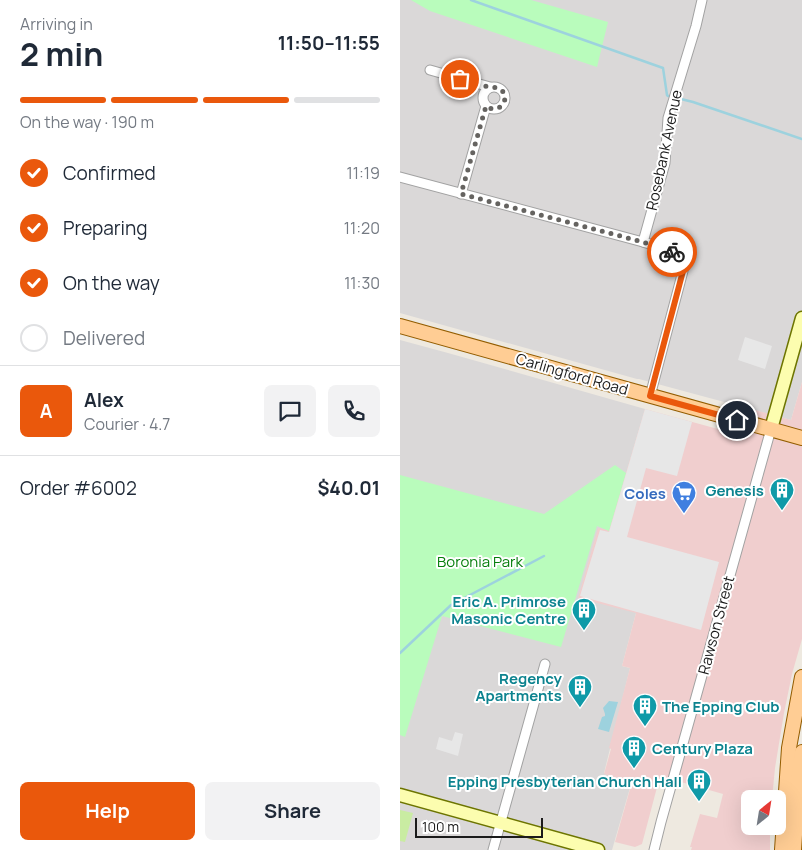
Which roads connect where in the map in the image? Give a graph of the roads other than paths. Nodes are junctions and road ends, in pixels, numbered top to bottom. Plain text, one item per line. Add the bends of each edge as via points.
1 (702, 0) edge
2 (430, 70) dead end
3 (490, 87) junction
4 (486, 106) junction
5 (400, 177) edge
6 (461, 194) junction
7 (643, 242) junction
8 (802, 318) edge
9 (400, 326) edge
10 (650, 396) junction
11 (771, 430) junction
12 (802, 438) edge
13 (545, 664) dead end
14 (802, 677) edge
15 (802, 752) edge
16 (400, 795) edge
17 (501, 823) junction
18 (493, 850) edge
19 (598, 850) edge
20 (654, 850) edge
21 (782, 850) edge
22 (794, 850) edge

1 - 7 street, Rosebank Avenue via 668,118 665,163
2 - 3 street
3 - 4 street via 483,98
3 - 4 street via 502,90 505,100 498,108
4 - 6 street
5 - 6 street
6 - 7 street
7 - 10 street via 671,251 683,266
8 - 11 street
9 - 10 main road, Carlingford Road
10 - 11 main road, Carlingford Road
11 - 12 main road, Carlingford Road
11 - 20 street, Rawson Street
13 - 17 street
14 - 21 main road via 789,748
15 - 22 main road
16 - 17 street
17 - 18 street
17 - 19 street

